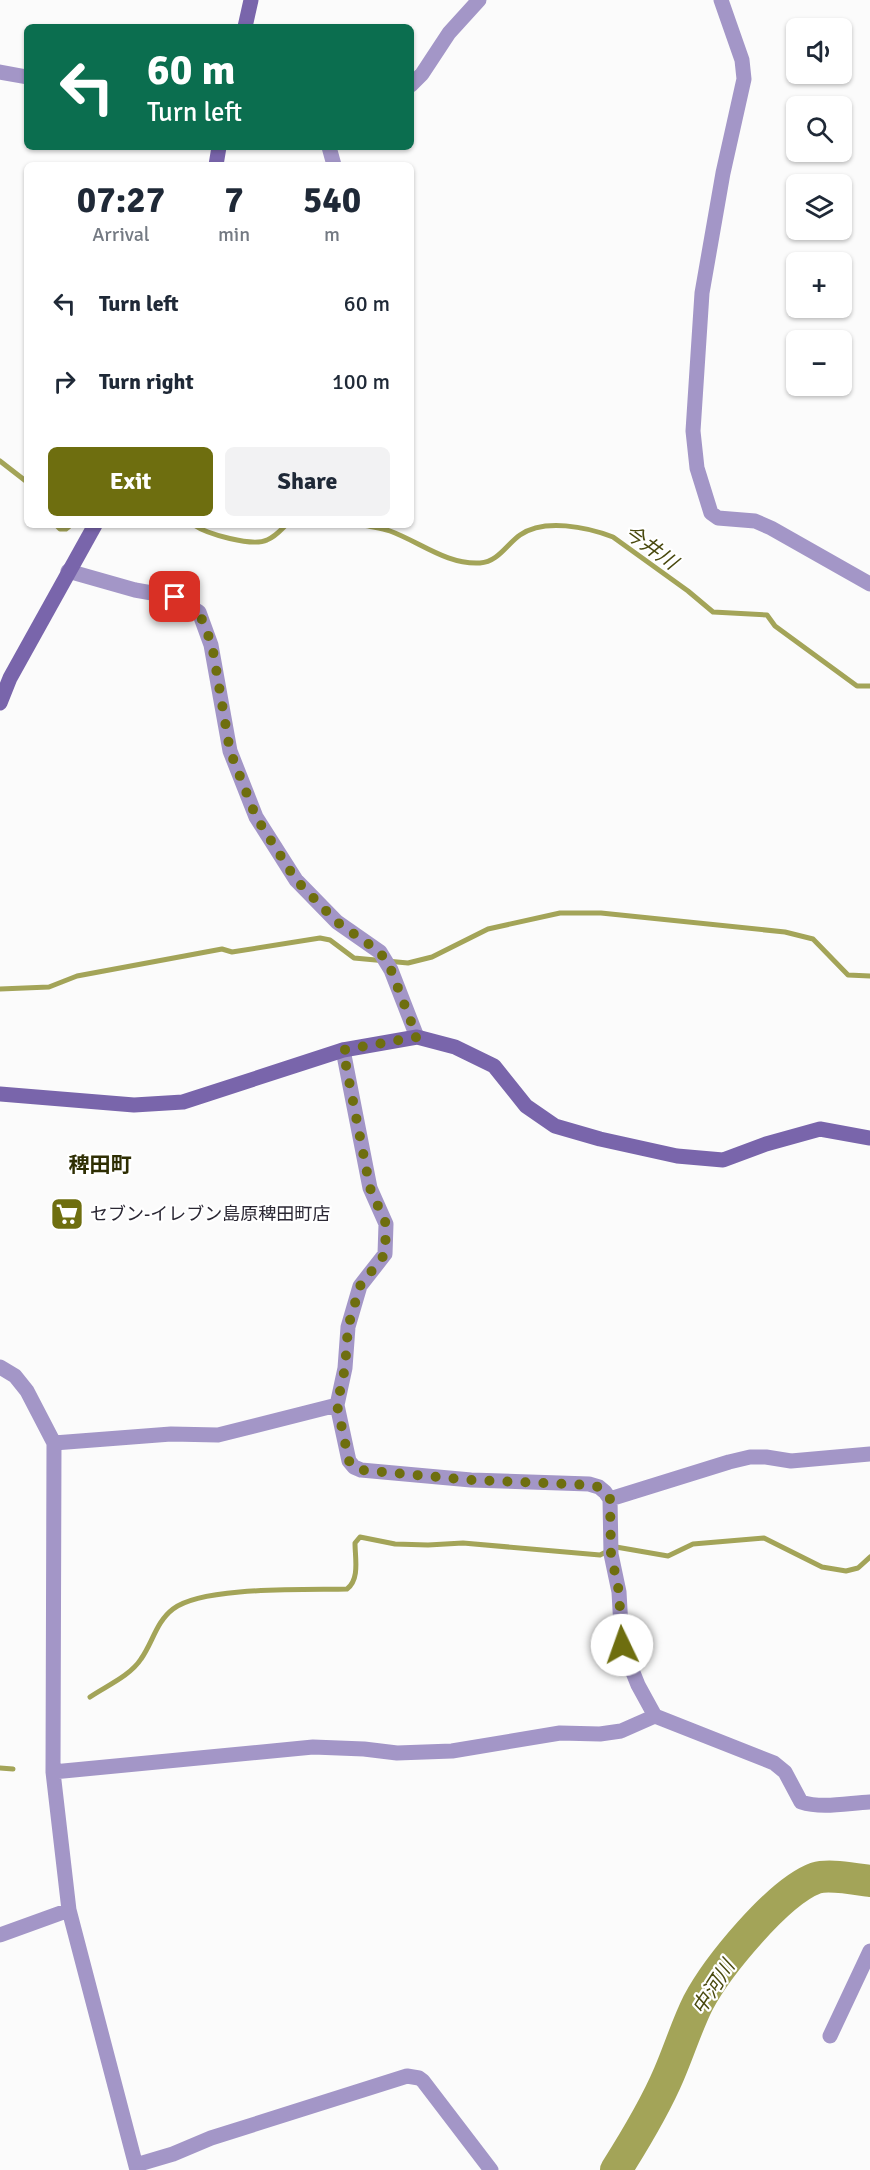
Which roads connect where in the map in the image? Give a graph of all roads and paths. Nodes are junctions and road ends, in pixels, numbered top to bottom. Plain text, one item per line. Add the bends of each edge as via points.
1 (251, 0) edge
2 (479, 0) edge
3 (721, 0) edge
4 (246, 24) edge
5 (0, 72) edge
6 (24, 76) edge
7 (414, 82) edge
8 (93, 528) edge
9 (68, 571) junction
10 (870, 584) edge
11 (0, 703) edge
12 (417, 1037) junction
13 (343, 1050) junction
14 (0, 1094) edge
15 (870, 1138) edge
16 (0, 1367) edge
17 (337, 1405) junction
18 (54, 1443) junction
19 (870, 1454) edge
20 (610, 1499) junction
21 (655, 1716) junction
22 (53, 1772) junction
23 (870, 1802) edge
24 (69, 1910) junction
25 (0, 1935) edge
26 (870, 1951) edge
27 (830, 2036) dead end
28 (137, 2167) edge
29 (491, 2170) edge

1 - 4 main road
2 - 7 street via 449,33
3 - 10 street via 742,60 744,79 702,292 693,431 697,468 711,513 718,518 755,521
5 - 6 street
8 - 9 main road
9 - 11 main road
9 - 12 street via 135,591 175,597 199,612 212,645 230,751 256,817 296,880 337,922 380,952
12 - 13 main road
12 - 15 main road via 455,1047 494,1066 526,1106 555,1126 600,1139 677,1156 723,1160 820,1129
13 - 14 main road via 183,1102 134,1105
13 - 17 street via 370,1188 386,1224 385,1254 360,1286 348,1327
16 - 18 street via 15,1376 27,1391
17 - 18 street via 218,1435 171,1434
17 - 20 street via 349,1461 361,1470 589,1485 599,1487
18 - 22 street
19 - 20 street via 792,1461 750,1457
20 - 21 street via 611,1549 619,1592 622,1645
21 - 22 street via 621,1731 560,1732 452,1751 397,1753 313,1747
21 - 23 street via 774,1763 785,1773 801,1802
22 - 24 street
24 - 25 street
24 - 28 street
26 - 27 street
28 - 29 street via 221,2134 407,2076 423,2081

